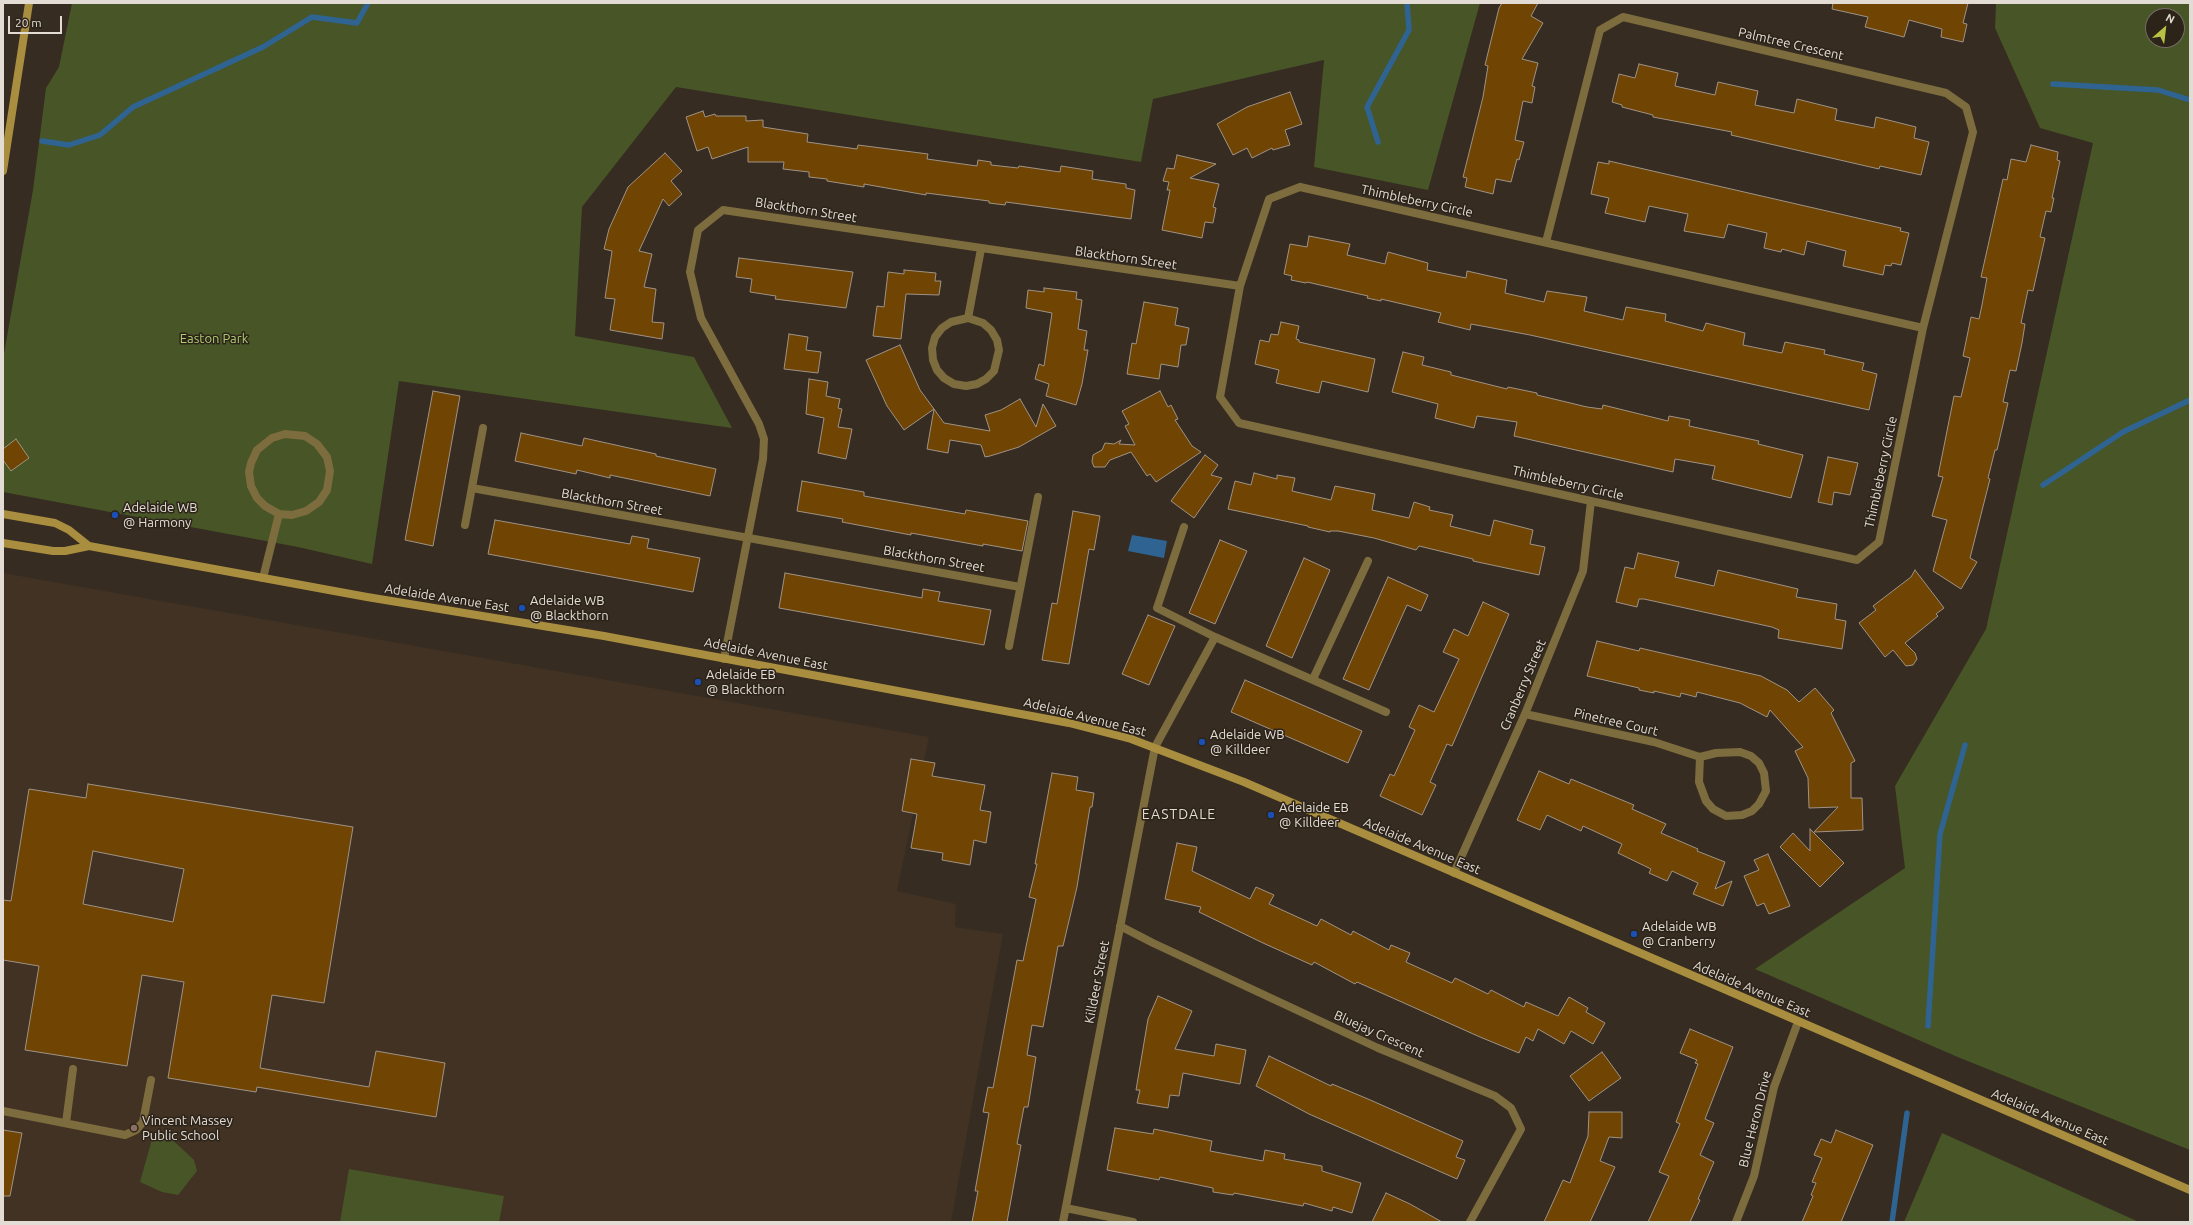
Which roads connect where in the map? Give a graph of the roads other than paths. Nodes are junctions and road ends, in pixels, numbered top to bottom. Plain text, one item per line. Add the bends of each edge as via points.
1 (29, 3) edge
2 (3, 171) edge
3 (1546, 242) junction
4 (981, 249) junction
5 (1240, 286) junction
6 (968, 318) junction
7 (1923, 328) junction
8 (483, 428) dead end
9 (472, 488) junction
10 (1038, 497) dead end
11 (1591, 501) junction
12 (3, 514) edge
13 (279, 514) junction
14 (465, 525) dead end
15 (1184, 528) dead end
16 (748, 538) junction
17 (3, 543) edge
18 (90, 546) junction
19 (1368, 561) dead end
20 (263, 578) junction
21 (1020, 587) junction
22 (1216, 637) junction
23 (1009, 646) dead end
24 (724, 659) junction
25 (1313, 679) junction
26 (1386, 712) dead end
27 (1524, 714) junction
28 (1155, 747) junction
29 (1700, 757) junction
30 (1454, 873) junction
31 (1120, 926) junction
32 (1798, 1022) junction
33 (74, 1069) dead end
34 (151, 1080) dead end
35 (3, 1111) edge
36 (66, 1123) junction
37 (2190, 1190) edge
38 (1066, 1208) junction
39 (1063, 1222) edge
40 (1133, 1222) edge
41 (1470, 1222) edge
42 (1736, 1222) edge

1 - 2 main road
3 - 5 street, Thimbleberry Circle via 1300,187 1269,199
3 - 7 street, Thimbleberry Circle
3 - 7 street, Palmtree Crescent via 1600,30 1624,17 1946,93 1966,107 1973,132
4 - 5 street, Blackthorn Street
4 - 6 street
4 - 16 street, Blackthorn Street via 723,210 698,230 690,272 702,318 759,424 764,440 763,459
5 - 11 street, Thimbleberry Circle via 1220,396 1239,423
6 - 6 street via 951,322 942,328 932,348 933,360 944,378 954,384 966,386 977,384 994,371 999,350 991,330
7 - 11 street, Thimbleberry Circle via 1879,542 1857,560
8 - 9 street
9 - 14 street
9 - 16 street, Blackthorn Street
10 - 21 street
11 - 27 street, Cranberry Street via 1583,571
12 - 18 main road, Adelaide Avenue East via 55,523
13 - 13 street via 257,498 251,486 250,463 257,450 272,438 285,434 305,436 317,444 327,457 330,471 327,490 319,502 306,511 292,515
13 - 20 street
15 - 22 street via 1157,608
16 - 21 street, Blackthorn Street
16 - 24 street, Blackthorn Street
17 - 18 main road, Adelaide Avenue East via 53,551
18 - 20 main road, Adelaide Avenue East
19 - 25 street
20 - 24 main road, Adelaide Avenue East
21 - 23 street
22 - 25 street
22 - 28 street, Killdeer Street
24 - 28 main road, Adelaide Avenue East via 1069,723
25 - 26 street
27 - 29 street, Pinetree Court via 1654,742
27 - 30 street, Cranberry Street
28 - 30 main road, Adelaide Avenue East via 1244,782
28 - 31 street, Killdeer Street
29 - 29 street via 1699,782 1706,801 1713,809 1726,816 1742,815 1752,811 1759,804 1766,791 1764,773 1751,756 1729,752
30 - 32 main road, Adelaide Avenue East
31 - 38 street, Killdeer Street
31 - 41 street, Bluejay Crescent via 1378,1048 1495,1096 1511,1108 1521,1129
32 - 37 main road, Adelaide Avenue East
32 - 42 street, Blue Heron Drive via 1776,1081 1754,1176
33 - 36 street
34 - 36 street via 143,1122 136,1130 125,1135
35 - 36 street
38 - 39 street, Killdeer Street
38 - 40 street

